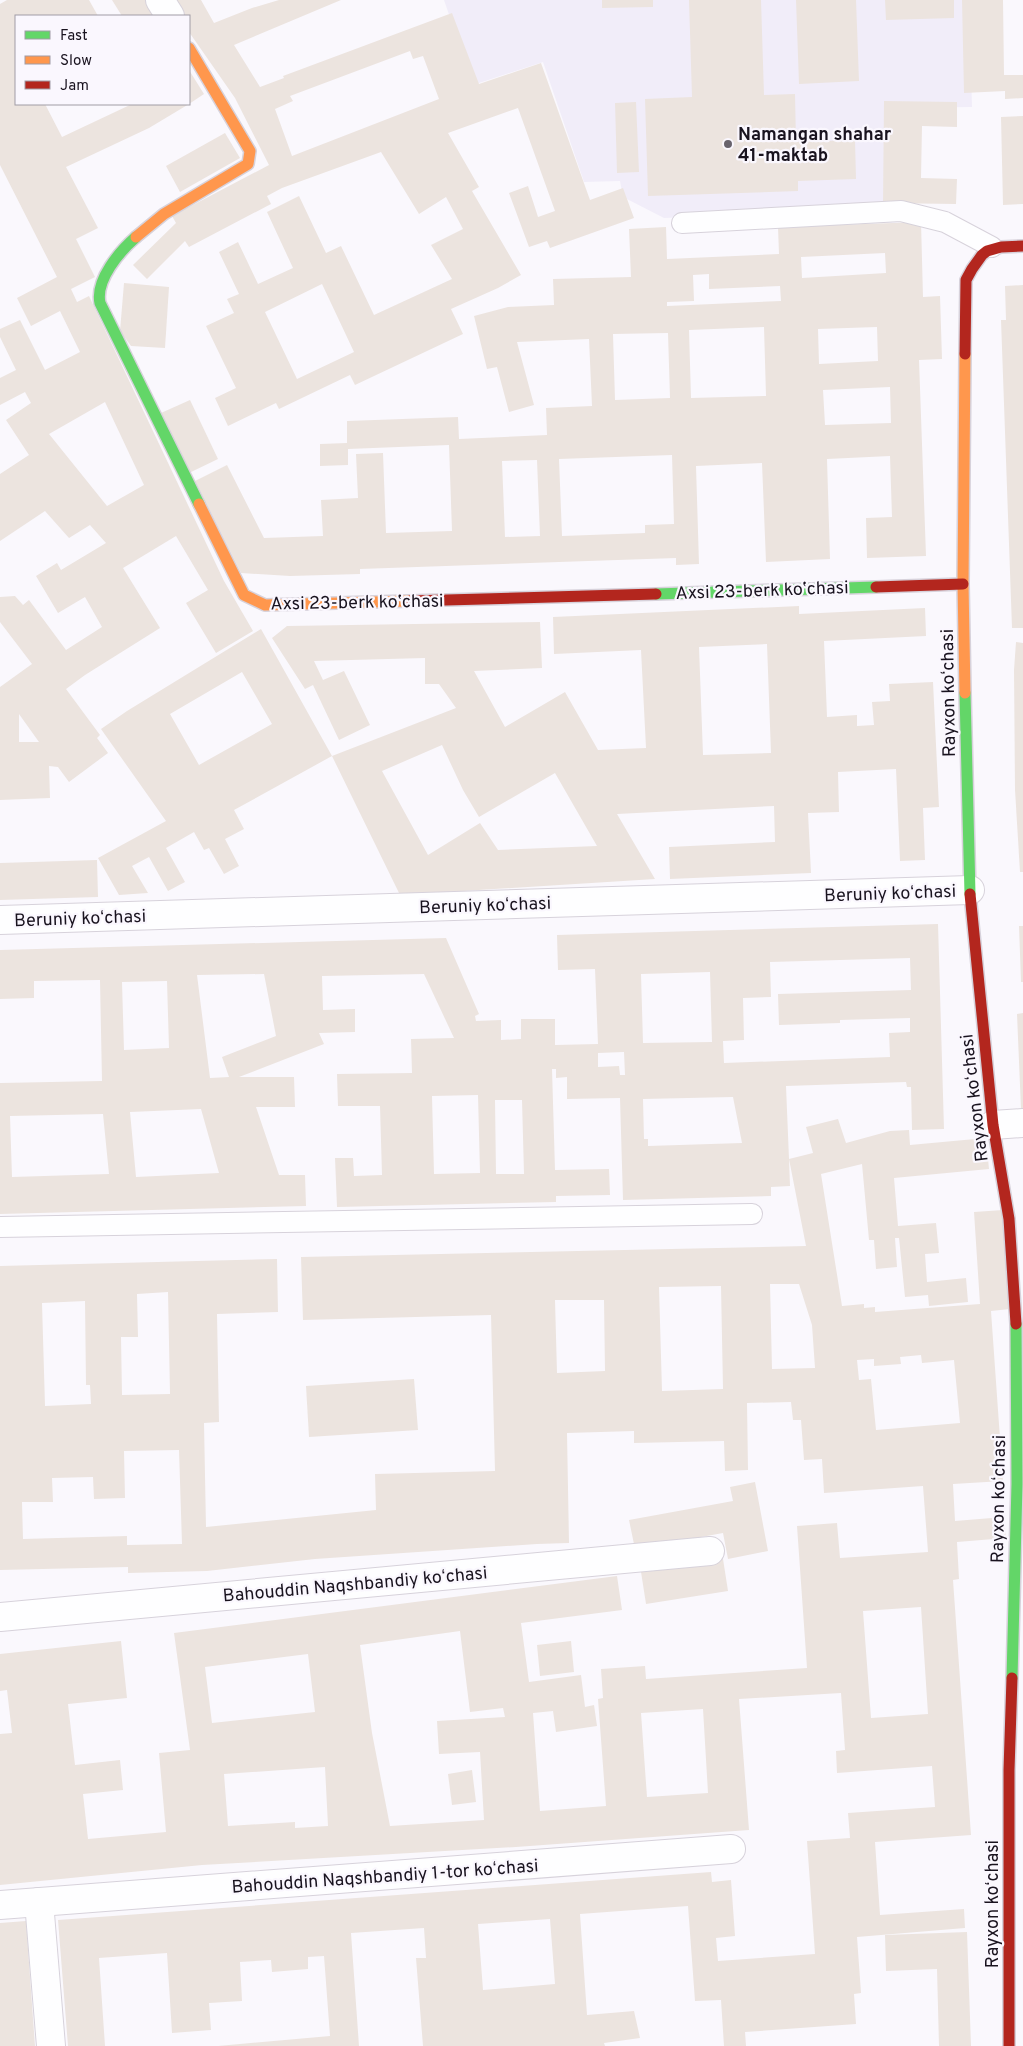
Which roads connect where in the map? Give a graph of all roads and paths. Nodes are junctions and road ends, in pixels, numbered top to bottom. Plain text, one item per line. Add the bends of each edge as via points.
1 (160, 0) edge
2 (169, 15) edge
3 (190, 50) edge
4 (682, 223) dead end
5 (1023, 246) edge
6 (992, 247) junction
7 (963, 584) junction
8 (970, 890) junction
9 (0, 920) edge
10 (1023, 1123) edge
11 (993, 1125) junction
12 (752, 1214) dead end
13 (0, 1227) edge
14 (710, 1551) dead end
15 (0, 1617) edge
16 (1016, 1769) edge
17 (730, 1849) dead end
18 (39, 1902) junction
19 (0, 1905) edge
20 (51, 2046) edge
21 (1009, 2046) edge

1 - 2 street
3 - 7 street, Аxsi 23-berk koʼchasi via 250,151 248,164 151,224 120,253 104,276 99,298 118,343 244,595 265,605 298,605
4 - 6 lane via 901,211 945,222
5 - 6 street
6 - 7 street, Rayxon koʻchasi via 976,261 966,280
7 - 8 street, Rayxon koʻchasi
8 - 9 street, Beruniy koʻchasi
8 - 11 street, Rayxon koʻchasi
10 - 11 street
11 - 16 street, Rayxon koʻchasi via 1009,1219 1016,1317
12 - 13 lane
14 - 15 street, Bahouddin Naqshbandiy koʻchasi
16 - 21 street, Rayxon koʻchasi
17 - 18 street, Bahouddin Naqshbandiy 1-tor koʻchasi
18 - 19 street, Bahouddin Naqshbandiy 1-tor koʻchasi
18 - 20 street

